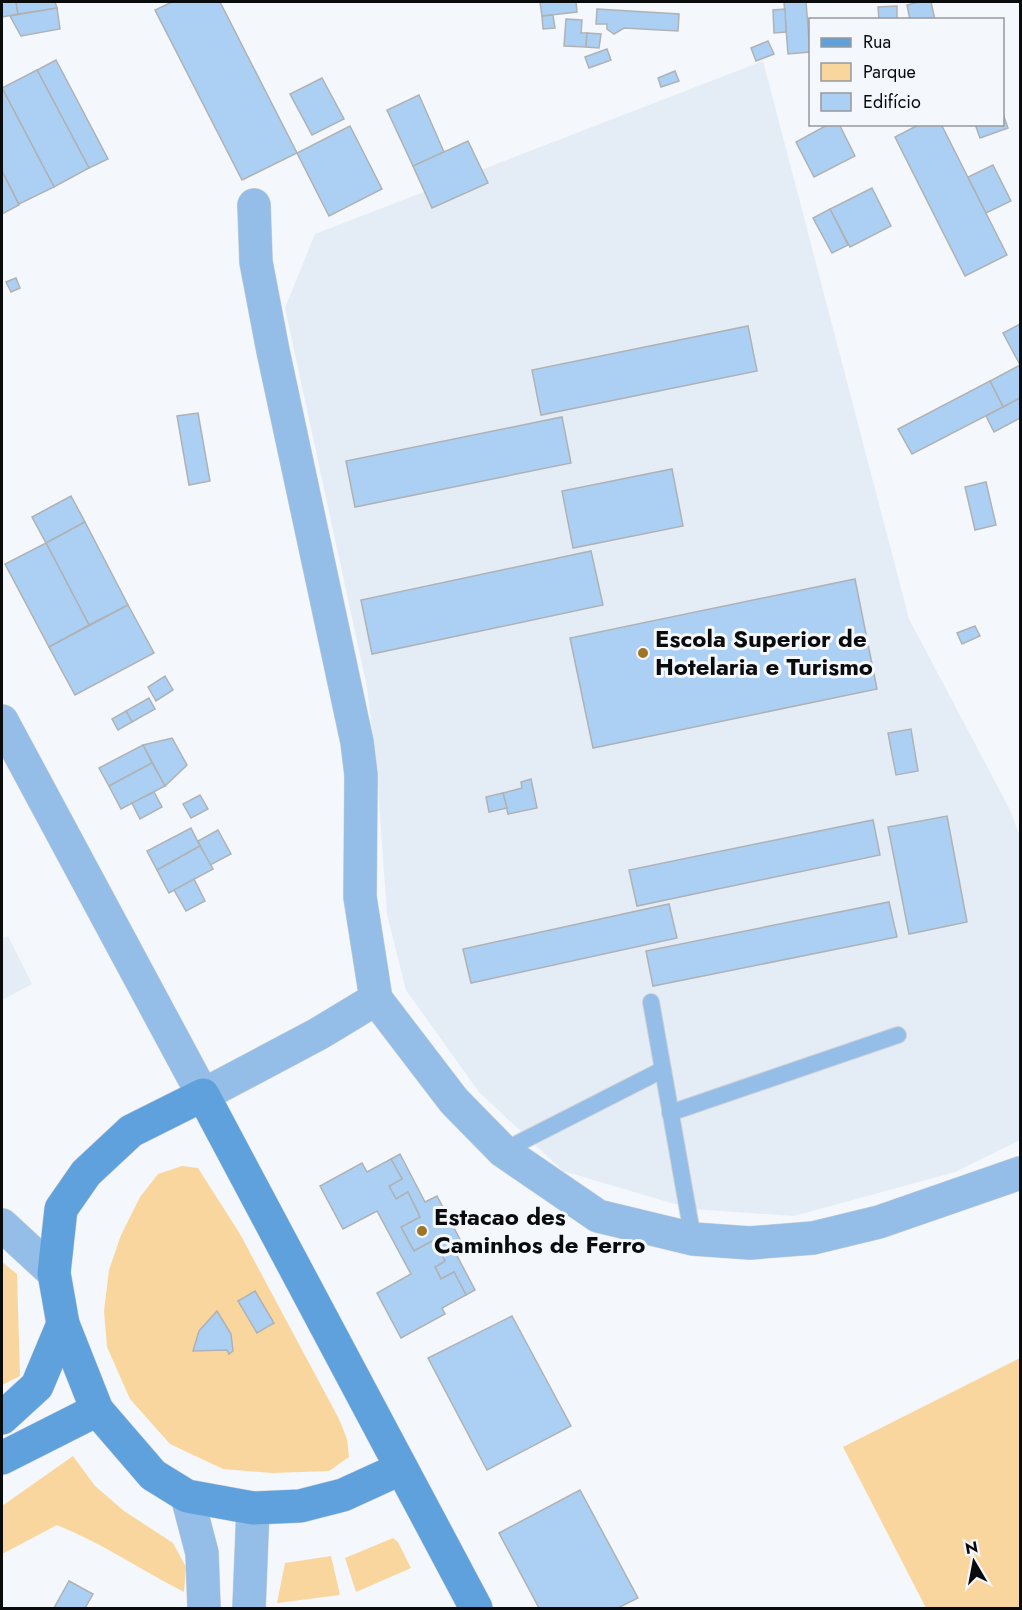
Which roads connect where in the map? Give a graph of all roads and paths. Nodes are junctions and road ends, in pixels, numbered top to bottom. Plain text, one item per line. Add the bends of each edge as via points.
1 (254, 205) dead end
2 (2, 721) edge
3 (376, 999) junction
4 (651, 1002) dead end
5 (898, 1035) dead end
6 (662, 1070) junction
7 (203, 1095) junction
8 (670, 1113) junction
9 (503, 1152) junction
10 (1020, 1173) edge
11 (2, 1225) edge
12 (693, 1239) junction
13 (54, 1273) junction
14 (63, 1324) junction
15 (97, 1410) junction
16 (2, 1418) edge
17 (2, 1458) edge
18 (400, 1469) junction
19 (187, 1496) junction
20 (253, 1508) junction
21 (204, 1608) edge
22 (249, 1608) edge
23 (476, 1608) edge

1 - 3 street via 261,292 357,742 361,775 360,897
2 - 7 street
3 - 7 street
3 - 9 street via 454,1101
4 - 6 lane
5 - 8 lane
6 - 8 lane
6 - 9 lane
7 - 13 main road via 131,1131 86,1173 61,1209
7 - 18 main road
8 - 12 lane
9 - 12 street via 598,1216
10 - 12 street via 879,1222 813,1238 750,1243
11 - 13 street
13 - 14 main road
14 - 15 main road
14 - 16 main road via 37,1386
15 - 17 main road
15 - 19 main road via 153,1475
18 - 20 main road via 343,1495 300,1506
18 - 23 main road
19 - 20 main road
19 - 21 street via 202,1553
20 - 22 street

